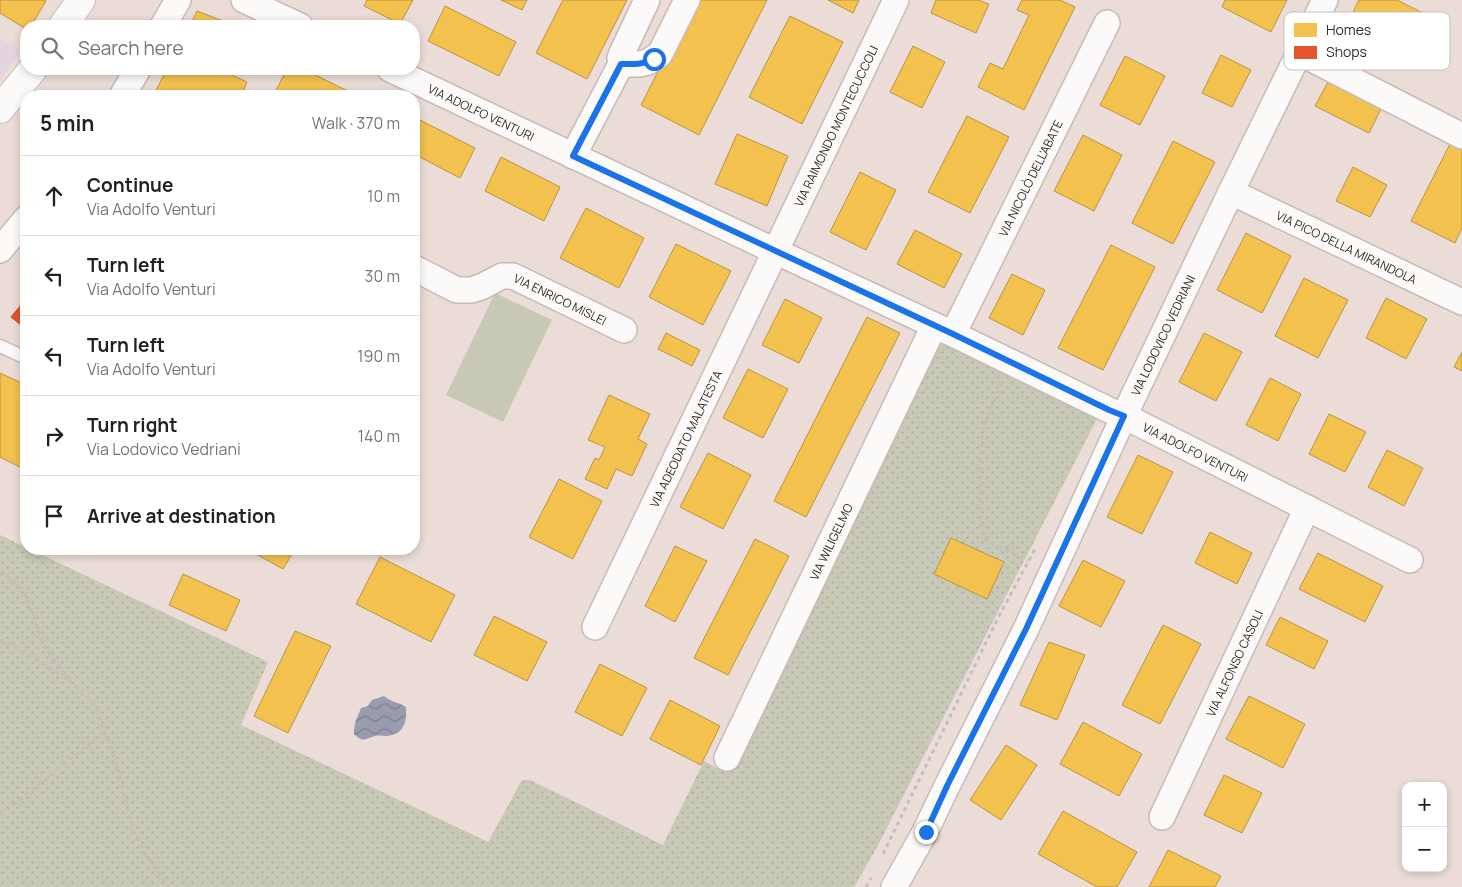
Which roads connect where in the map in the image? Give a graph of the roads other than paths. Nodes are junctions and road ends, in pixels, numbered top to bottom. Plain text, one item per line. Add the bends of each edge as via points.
1 (81, 0) edge
2 (178, 0) edge
3 (244, 0) edge
4 (648, 0) edge
5 (687, 0) edge
6 (896, 0) edge
7 (1325, 0) edge
8 (1319, 12) edge
9 (67, 20) edge
10 (166, 20) edge
11 (287, 20) edge
12 (1107, 24) dead end
13 (621, 64) junction
14 (1292, 70) edge
15 (1333, 70) edge
16 (28, 75) edge
17 (134, 75) edge
18 (403, 75) edge
19 (126, 90) edge
20 (0, 109) edge
21 (1462, 136) edge
22 (573, 156) junction
23 (1231, 192) junction
24 (20, 226) edge
25 (0, 250) edge
26 (775, 251) junction
27 (420, 271) edge
28 (1462, 302) edge
29 (624, 330) dead end
30 (944, 330) junction
31 (0, 346) edge
32 (20, 355) edge
33 (1124, 416) junction
34 (1307, 508) junction
35 (1410, 560) dead end
36 (595, 627) dead end
37 (727, 758) dead end
38 (1162, 817) dead end
39 (894, 887) edge

1 - 9 main road
2 - 10 street
3 - 11 street
4 - 13 street via 620,58
5 - 13 street via 660,54 648,62
6 - 26 street, VIA RAIMONDO MONTECUCCOLI
7 - 8 street, VIA LODOVICO VEDRIANI
12 - 30 street, VIA NICOLÒ DELL'ABATE
13 - 22 street
14 - 23 street, VIA LODOVICO VEDRIANI
15 - 21 street
16 - 20 main road
17 - 19 street
18 - 22 street, VIA ADOLFO VENTURI
22 - 26 street, VIA ADOLFO VENTURI
23 - 28 street, VIA PICO DELLA MIRANDOLA
23 - 33 street, VIA LODOVICO VEDRIANI
24 - 25 street
26 - 30 street, VIA ADOLFO VENTURI
26 - 36 street, VIA ADEODATO MALATESTA
27 - 29 street, VIA ENRICO MISLEI via 456,290 471,290 502,276 513,276
30 - 33 street, VIA ADOLFO VENTURI
30 - 37 street, VIA WILIGELMO
31 - 32 lane
33 - 34 street, VIA ADOLFO VENTURI
33 - 39 street, VIA LODOVICO VEDRIANI via 1026,629 926,832
34 - 35 street, VIA ADOLFO VENTURI
34 - 38 street, VIA ALFONSO CASOLI

